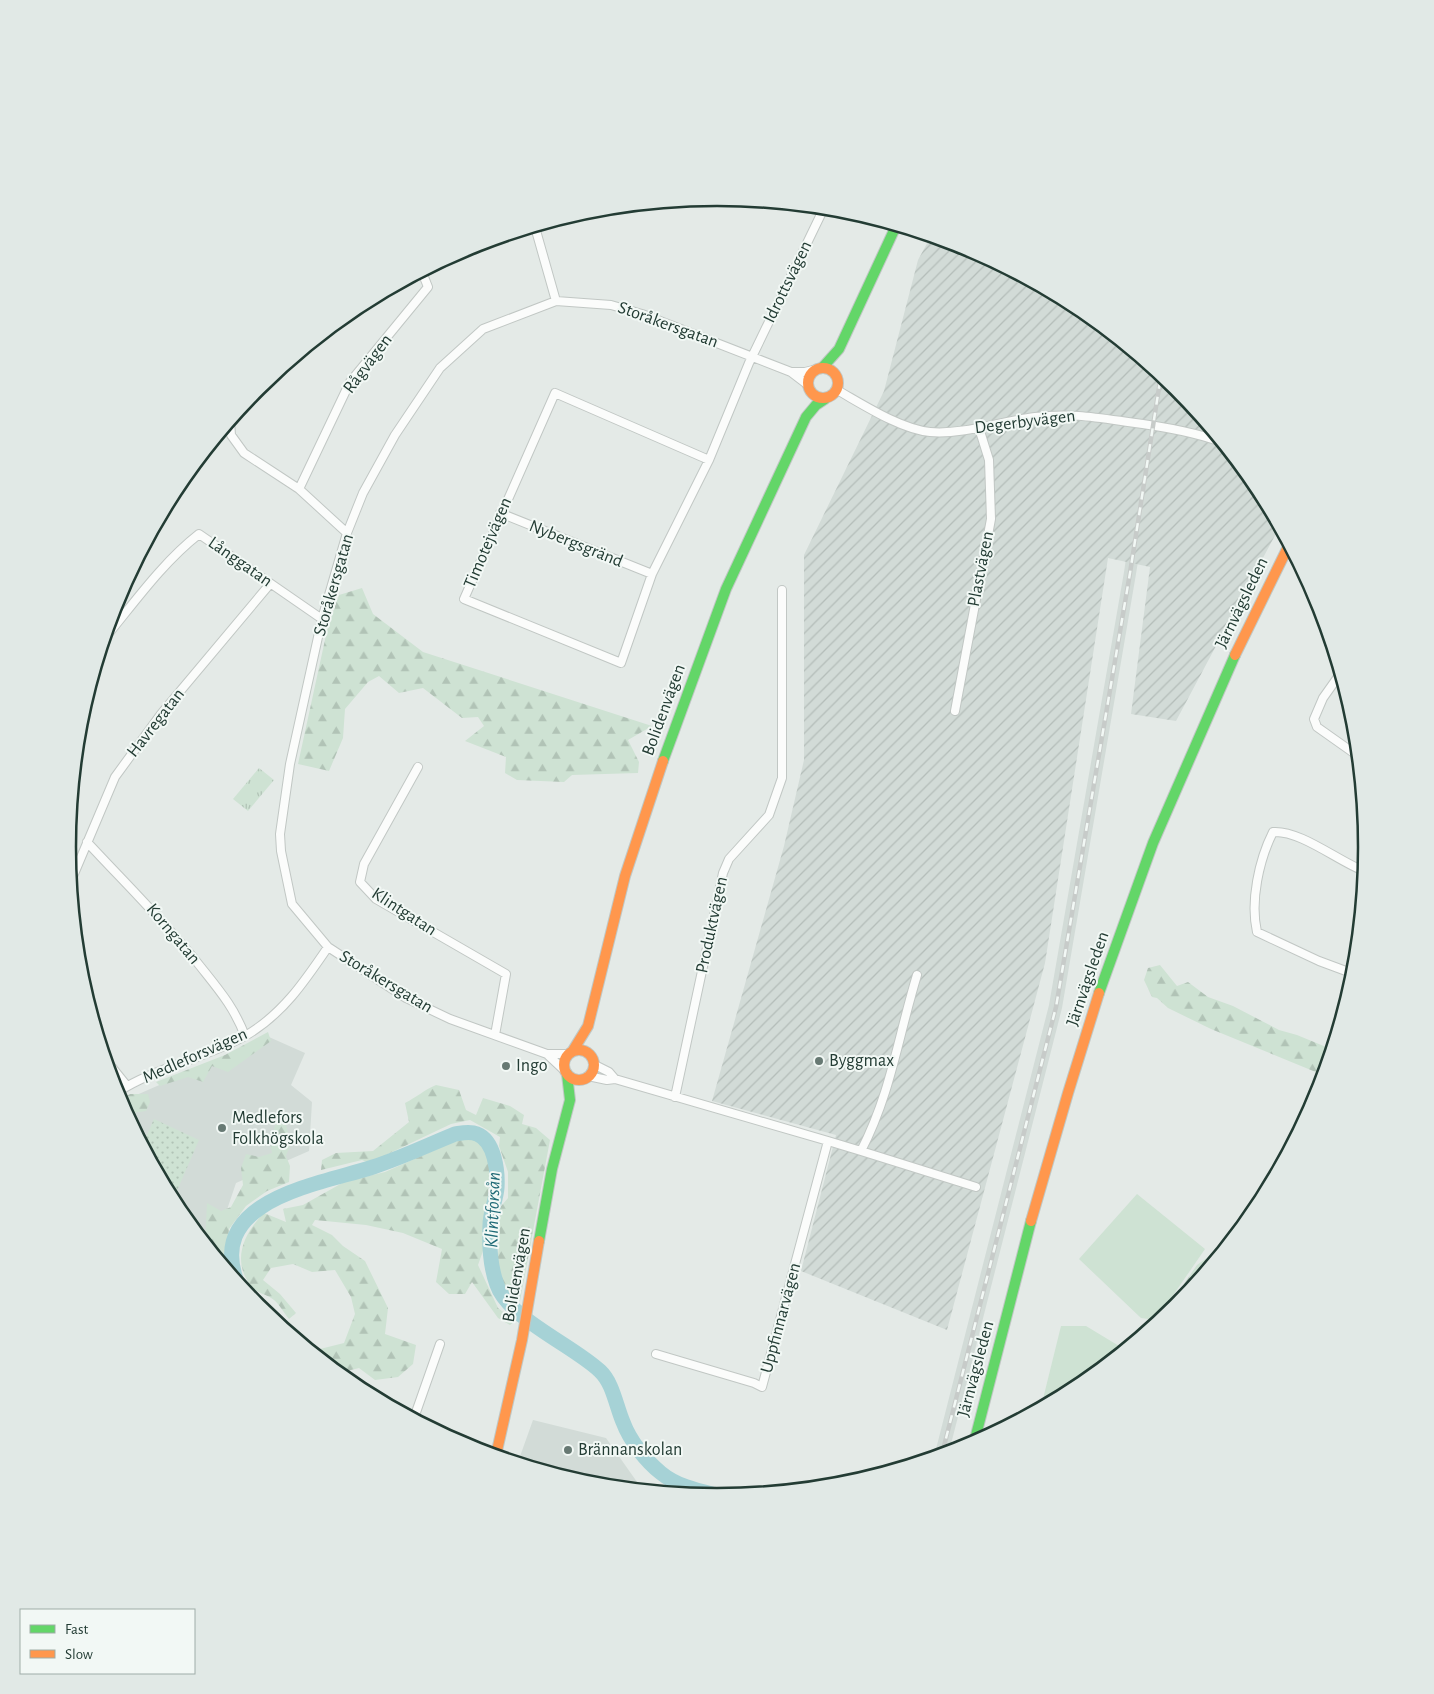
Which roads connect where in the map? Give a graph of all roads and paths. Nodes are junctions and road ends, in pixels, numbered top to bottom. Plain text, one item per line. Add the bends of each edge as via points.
1 (820, 215) edge
2 (894, 231) edge
3 (537, 232) edge
4 (424, 277) edge
5 (556, 301) junction
6 (839, 349) junction
7 (752, 356) junction
8 (820, 369) junction
9 (791, 372) junction
10 (836, 375) junction
11 (808, 388) junction
12 (837, 390) junction
13 (825, 398) junction
14 (806, 417) junction
15 (978, 428) junction
16 (231, 430) edge
17 (1211, 439) edge
18 (709, 460) junction
19 (298, 489) junction
20 (500, 513) junction
21 (347, 533) junction
22 (1286, 552) edge
23 (652, 574) junction
24 (270, 584) junction
25 (782, 590) dead end
26 (322, 619) junction
27 (116, 624) edge
28 (1336, 680) edge
29 (954, 711) dead end
30 (1350, 750) edge
31 (418, 767) dead end
32 (87, 842) junction
33 (77, 867) edge
34 (1357, 868) edge
35 (328, 947) junction
36 (1345, 971) edge
37 (916, 975) dead end
38 (588, 1026) junction
39 (495, 1035) junction
40 (245, 1036) junction
41 (570, 1053) junction
42 (546, 1054) junction
43 (592, 1059) junction
44 (566, 1072) junction
45 (119, 1076) edge
46 (587, 1077) junction
47 (615, 1079) junction
48 (127, 1086) junction
49 (124, 1088) edge
50 (675, 1097) junction
51 (570, 1100) junction
52 (828, 1141) junction
53 (861, 1152) junction
54 (976, 1187) dead end
55 (440, 1344) dead end
56 (656, 1354) dead end
57 (416, 1412) edge
58 (977, 1432) edge
59 (497, 1449) edge

1 - 7 street, Idrottsvägen
2 - 6 main road
3 - 5 street
4 - 19 street, Rågvägen via 428,287 350,382
5 - 7 street, Storåkersgatan via 611,305
5 - 21 street, Storåkersgatan via 483,329 440,368 390,444 363,493
6 - 8 main road
6 - 10 main road
7 - 9 street, Storåkersgatan
7 - 18 street, Timotejvägen
8 - 9 street, Storåkersgatan
8 - 10 main road
8 - 11 main road via 809,376
9 - 11 street, Storåkersgatan
10 - 12 main road
11 - 13 main road via 816,397
11 - 14 main road, Bolidenvägen
12 - 13 main road
12 - 15 street, Degerbyvägen via 914,428 930,432
13 - 14 main road, Bolidenvägen
14 - 38 main road, Bolidenvägen via 726,589 666,750 625,876
15 - 17 street, Degerbyvägen via 1064,414 1153,424
15 - 29 street, Plastvägen via 989,460 991,519
16 - 19 street via 244,453
18 - 20 street, Timotejvägen via 555,393
18 - 23 street, Timotejvägen
19 - 21 street
20 - 23 street, Nybergsgränd
20 - 23 street, Timotejvägen via 464,599 621,663
21 - 26 street, Storåkersgatan
22 - 58 main road, Järnvägsleden via 1186,762 1135,890 1085,1037 1039,1191
24 - 26 street, Långgatan
24 - 27 street, Långgatan via 199,534 163,568
24 - 32 street, Havregatan via 134,750 115,778
25 - 50 street, Produktvägen via 782,778 769,815 729,859 723,873
26 - 35 street, Storåkersgatan via 290,764 280,834 292,904
28 - 30 street via 1314,719 1317,727
31 - 39 street, Klintgatan via 364,864 360,882 376,899 506,974
32 - 33 street, Havregatan
32 - 40 street, Korngatan via 146,902 190,954 236,1013
34 - 36 street via 1298,838 1273,832 1264,850 1255,908 1257,932
35 - 39 street, Storåkersgatan via 406,998 450,1019
35 - 40 street, Medleforsvägen via 282,1008
37 - 53 street via 890,1081 877,1120
38 - 41 main road, Bolidenvägen
38 - 43 main road, Bolidenvägen
39 - 42 street, Storåkersgatan
40 - 48 street, Medleforsvägen
41 - 42 street, Storåkersgatan
41 - 43 main road via 580,1050
41 - 44 main road, Bolidenvägen via 565,1060
42 - 44 street, Storåkersgatan
43 - 46 main road, Bolidenvägen via 592,1071
43 - 47 street
44 - 46 main road via 576,1080
44 - 51 main road, Bolidenvägen
45 - 48 street
46 - 47 street
46 - 51 main road, Bolidenvägen
47 - 50 street
48 - 49 street, Medleforsvägen
50 - 52 street
51 - 59 main road, Bolidenvägen via 552,1169 522,1340
52 - 53 street
52 - 56 street, Uppfinnarvägen via 762,1387
53 - 54 street
55 - 57 street

